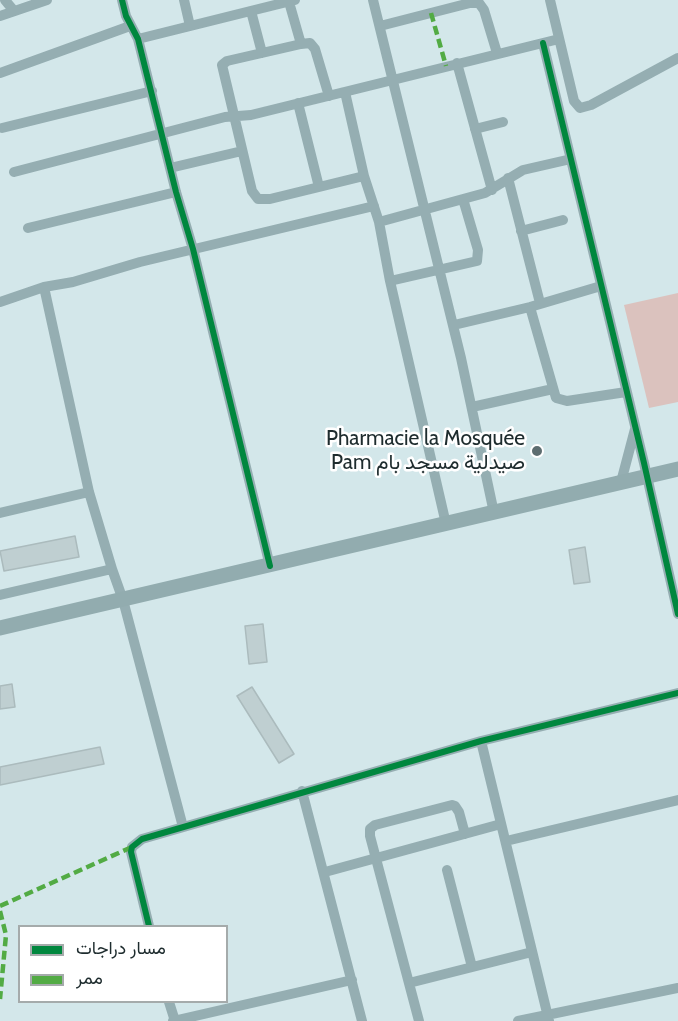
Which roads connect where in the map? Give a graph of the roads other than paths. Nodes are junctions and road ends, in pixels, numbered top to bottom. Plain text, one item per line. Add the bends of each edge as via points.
1 (5, 0) edge
2 (46, 0) edge
3 (122, 0) edge
4 (184, 0) edge
5 (373, 0) edge
6 (550, 0) edge
7 (292, 1) edge
8 (14, 11) junction
9 (251, 11) junction
10 (0, 16) edge
11 (130, 26) junction
12 (190, 26) junction
13 (380, 26) junction
14 (138, 39) junction
15 (559, 39) junction
16 (543, 43) junction
17 (301, 44) junction
18 (262, 53) junction
19 (497, 53) junction
20 (678, 58) edge
21 (457, 63) junction
22 (0, 72) edge
23 (394, 79) junction
24 (152, 91) junction
25 (345, 92) junction
26 (329, 96) junction
27 (298, 103) junction
28 (234, 115) junction
29 (503, 122) dead end
30 (2, 128) dead end
31 (475, 129) junction
32 (162, 133) junction
33 (242, 151) junction
34 (571, 159) junction
35 (170, 168) junction
36 (14, 172) dead end
37 (364, 176) junction
38 (508, 178) junction
39 (319, 187) junction
40 (492, 190) junction
41 (176, 192) junction
42 (463, 199) junction
43 (374, 206) junction
44 (425, 211) junction
45 (563, 220) dead end
46 (379, 222) junction
47 (28, 228) dead end
48 (521, 231) junction
49 (193, 249) junction
50 (439, 270) junction
51 (390, 281) junction
52 (601, 286) junction
53 (44, 287) junction
54 (0, 302) edge
55 (535, 305) junction
56 (454, 325) junction
57 (553, 389) junction
58 (627, 392) junction
59 (472, 407) junction
60 (635, 429) junction
61 (678, 468) edge
62 (647, 477) junction
63 (621, 482) junction
64 (90, 492) junction
65 (0, 513) edge
66 (494, 513) junction
67 (446, 524) junction
68 (270, 566) junction
69 (112, 569) junction
70 (0, 595) edge
71 (123, 600) junction
72 (678, 614) edge
73 (0, 628) edge
74 (678, 693) edge
75 (481, 741) junction
76 (303, 791) junction
77 (678, 800) edge
78 (501, 824) junction
79 (183, 827) junction
80 (465, 834) junction
81 (506, 841) junction
82 (376, 858) junction
83 (447, 870) dead end
84 (325, 872) junction
85 (148, 925) edge
86 (532, 952) junction
87 (472, 967) junction
88 (352, 980) junction
89 (409, 983) junction
90 (678, 988) edge
91 (169, 1003) edge
92 (548, 1018) edge
93 (174, 1021) edge
94 (362, 1021) edge
95 (419, 1021) edge
96 (518, 1021) edge

1 - 8 street
2 - 8 street
3 - 11 street
4 - 12 street
5 - 13 street
6 - 15 street
7 - 9 street
7 - 17 street
8 - 10 street
9 - 12 street
9 - 18 street
11 - 14 street
11 - 22 street
12 - 14 street
13 - 19 street via 479,3
13 - 23 street
14 - 24 street
15 - 16 street
15 - 20 street via 574,101 580,108
16 - 19 street
16 - 34 street
17 - 18 street
17 - 26 street via 313,45
18 - 28 street via 222,65
19 - 21 street
21 - 23 street
21 - 31 street
23 - 25 street
23 - 44 street
24 - 30 street
24 - 32 street
25 - 26 street
25 - 37 street
26 - 27 street
27 - 28 street via 251,115
27 - 39 street
28 - 32 street
28 - 33 street
29 - 31 street
31 - 40 street
32 - 35 street
32 - 36 street
33 - 35 street
33 - 39 street via 252,191 258,199
34 - 38 street via 523,170
34 - 52 street
35 - 41 street
37 - 39 street
37 - 43 street
38 - 40 street
38 - 48 street
40 - 42 street
41 - 47 street
41 - 49 street
42 - 44 street
42 - 50 street via 478,258
43 - 46 street
43 - 49 street
44 - 46 street
44 - 50 street
45 - 48 street
46 - 51 street
48 - 55 street
49 - 53 street
49 - 68 street
50 - 51 street
50 - 56 street
51 - 67 street
52 - 55 street
52 - 58 street
53 - 54 street
53 - 64 street
55 - 56 street
55 - 57 street
56 - 59 street
57 - 58 street via 556,398 567,400
57 - 59 street
58 - 60 street
59 - 66 street
60 - 62 street
60 - 63 street
61 - 62 main road
62 - 63 main road
62 - 72 street
63 - 66 main road
64 - 65 street
64 - 69 street
66 - 67 main road
67 - 68 main road
68 - 71 main road
69 - 70 street
69 - 71 street
71 - 73 main road
71 - 79 street
74 - 75 street
75 - 76 street
75 - 78 street
76 - 79 street
76 - 84 street
77 - 81 street
78 - 80 street
78 - 81 street
79 - 85 street via 142,838 132,847
80 - 82 street
80 - 82 street via 455,806 375,825 369,832
81 - 86 street
82 - 84 street
82 - 89 street
83 - 87 street
84 - 88 street
86 - 87 street
86 - 92 street
87 - 89 street
88 - 93 street
88 - 94 street
89 - 95 street
90 - 92 street
91 - 93 street
92 - 96 street

